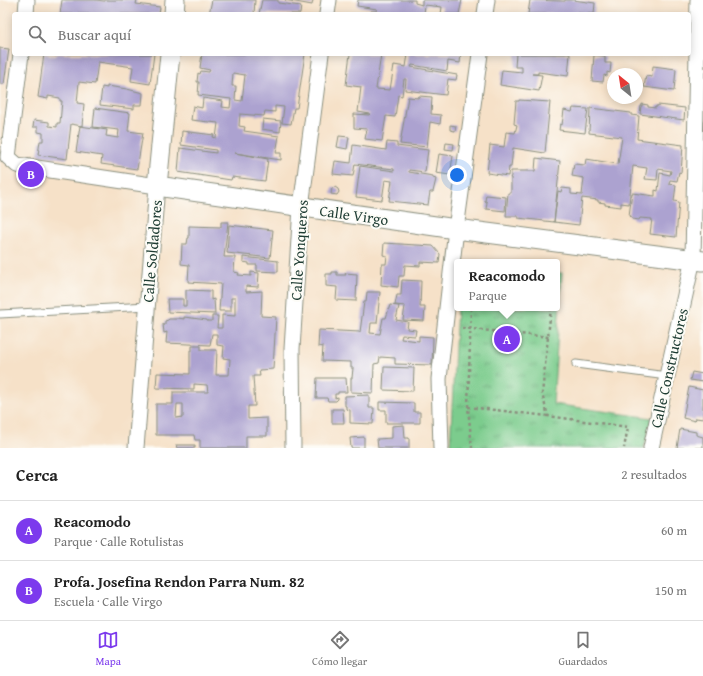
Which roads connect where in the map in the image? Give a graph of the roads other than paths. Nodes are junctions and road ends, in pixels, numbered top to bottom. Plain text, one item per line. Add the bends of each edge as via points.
1 (27, 0) edge
2 (176, 0) edge
3 (329, 0) edge
4 (487, 0) edge
5 (698, 0) edge
6 (26, 12) edge
7 (174, 12) edge
8 (327, 12) edge
9 (485, 12) edge
10 (21, 56) edge
11 (170, 56) edge
12 (321, 56) edge
13 (480, 56) edge
14 (157, 186) junction
15 (301, 207) junction
16 (456, 229) junction
17 (698, 260) edge
18 (148, 306) junction
19 (0, 314) edge
20 (576, 364) dead end
21 (667, 376) junction
22 (136, 448) edge
23 (292, 448) edge
24 (441, 448) edge
25 (651, 448) edge

1 - 6 street
2 - 7 street
3 - 8 street
4 - 9 street
5 - 17 street, Calle Constructores
10 - 14 street, Calle Virgo via 8,157 17,165
11 - 14 street, Calle Soldadores
12 - 15 street, Calle Yonqueros
13 - 16 street
14 - 15 street, Calle Virgo
14 - 18 street, Calle Soldadores
15 - 16 street, Calle Virgo
15 - 23 street, Calle Yonqueros via 292,349
16 - 17 street, Calle Virgo
16 - 24 street via 439,379
17 - 21 street, Calle Constructores
18 - 19 lane
18 - 22 street, Calle Soldadores
20 - 21 lane
21 - 25 street, Calle Constructores

